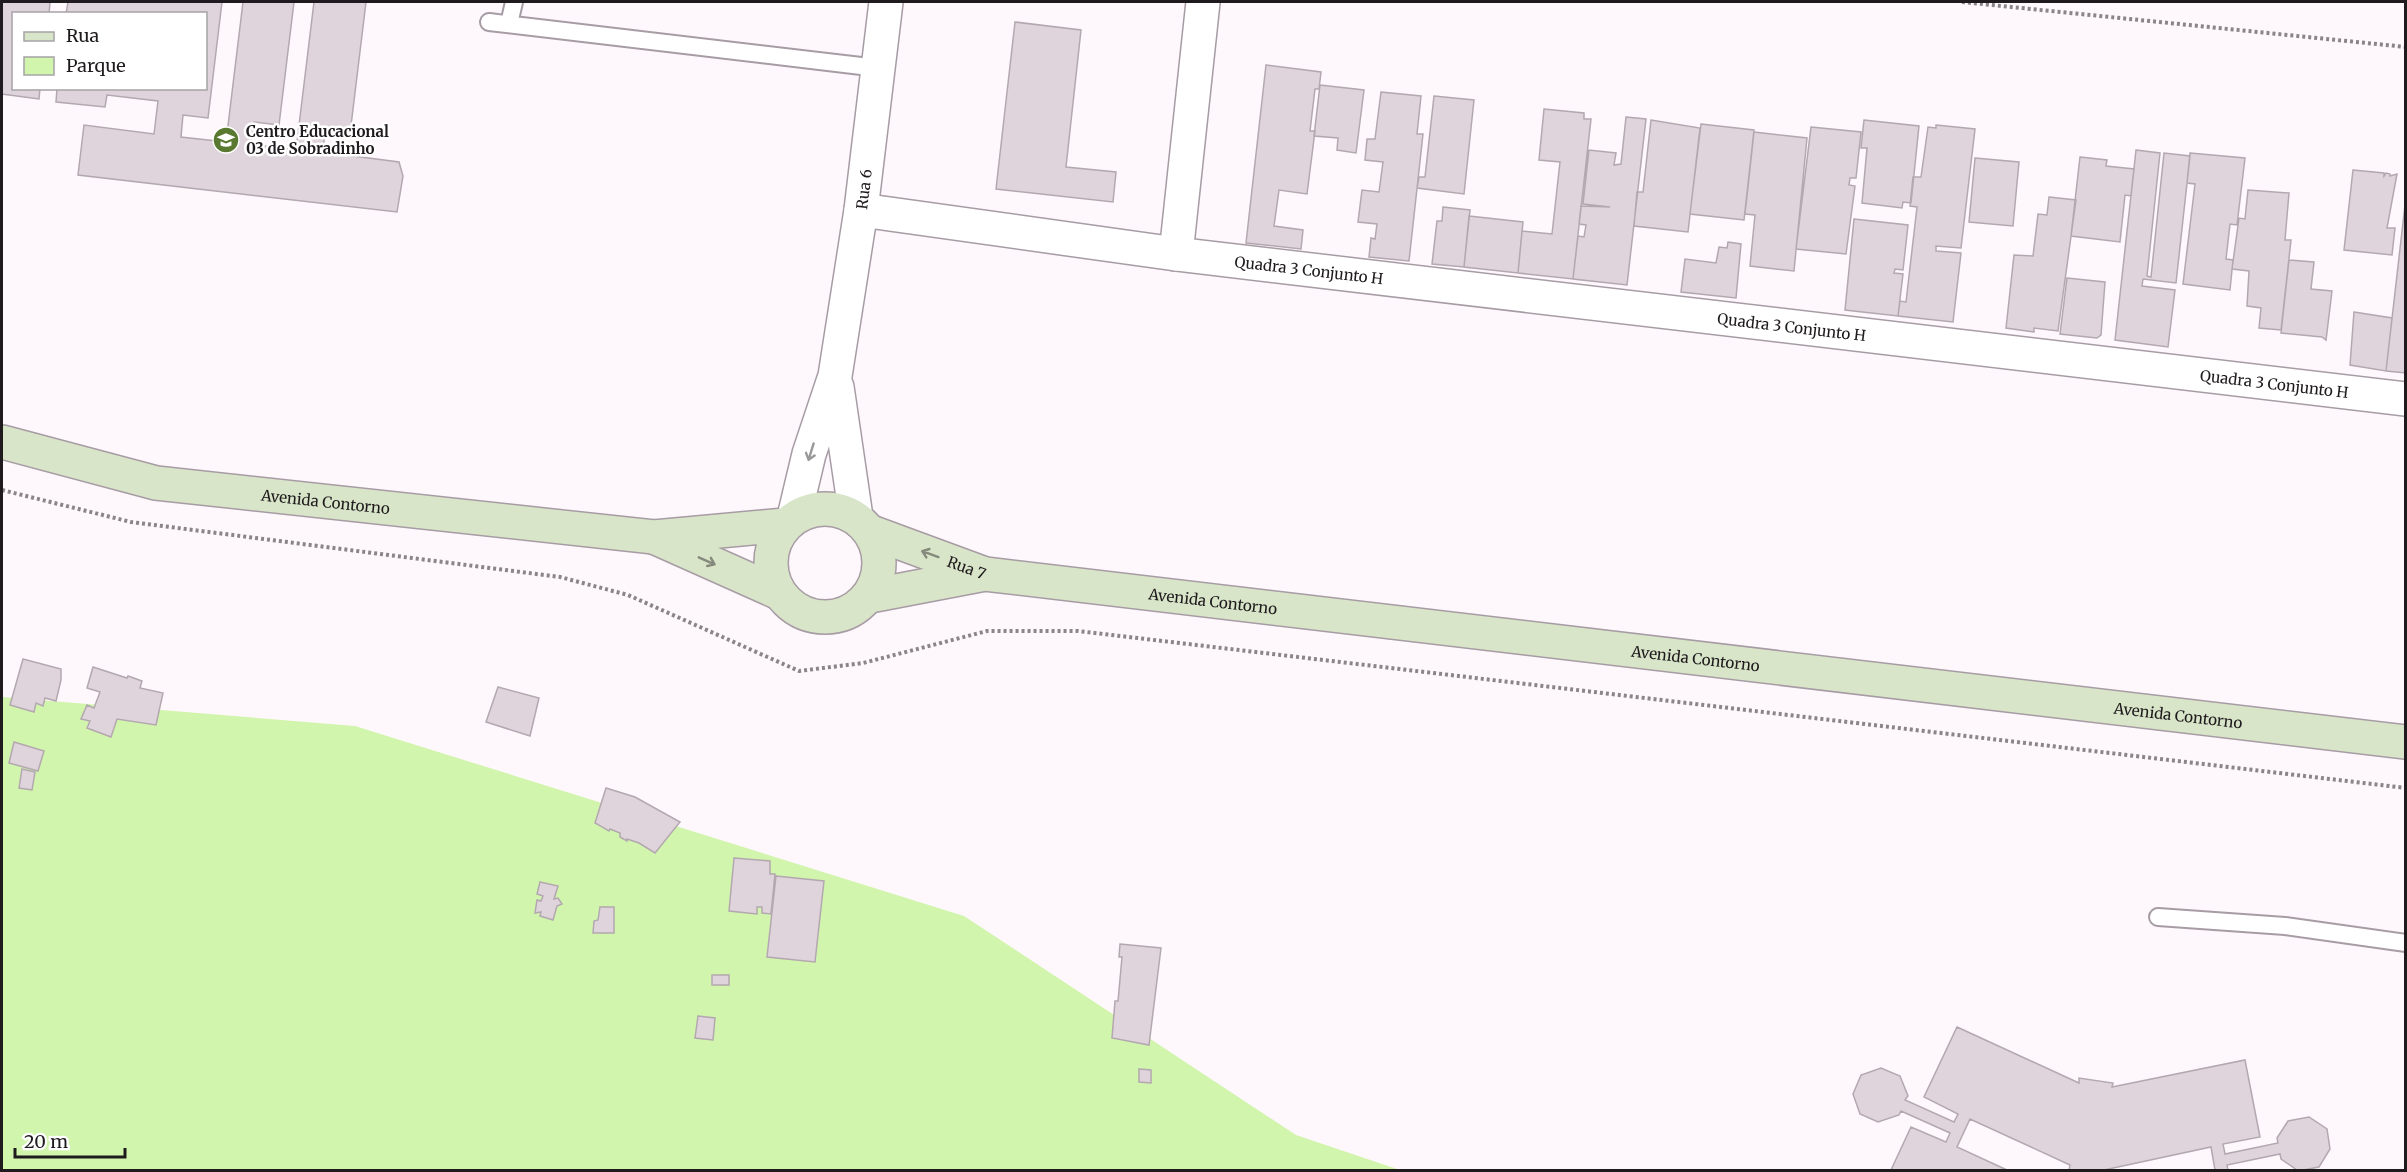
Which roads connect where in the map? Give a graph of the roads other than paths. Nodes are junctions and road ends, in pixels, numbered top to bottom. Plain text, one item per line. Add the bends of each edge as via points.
1 (514, 2) edge
2 (886, 2) edge
3 (1203, 2) edge
4 (489, 22) dead end
5 (509, 24) junction
6 (878, 68) junction
7 (861, 210) junction
8 (1176, 254) junction
9 (835, 376) junction
10 (2406, 399) edge
11 (2, 442) edge
12 (790, 521) junction
13 (863, 525) junction
14 (654, 537) junction
15 (985, 574) junction
16 (779, 593) junction
17 (870, 596) junction
18 (2406, 742) edge
19 (2158, 917) dead end
20 (2406, 943) edge

1 - 5 lane
2 - 6 street, Rua 6
3 - 8 street
4 - 5 lane
5 - 6 lane
6 - 7 street, Rua 6
7 - 8 street, Quadra 3 Conjunto H
7 - 9 street, Rua 6
8 - 10 street, Quadra 3 Conjunto H
9 -> 12 street, Rua 6
9 - 13 street, Rua 6 via 844,453
11 - 14 main road, Avenida Contorno via 156,483
12 - 13 main road via 814,509 836,509
12 - 14 main road, Avenida Contorno
12 - 16 main road via 772,545 770,570
15 -> 13 main road, Rua 7
13 - 17 main road via 879,553 879,575
14 -> 16 main road, Avenida Contorno
15 - 17 main road, Rua 7
15 - 18 main road, Avenida Contorno
16 - 17 main road via 798,611 824,618 849,613
19 - 20 lane via 2285,926

